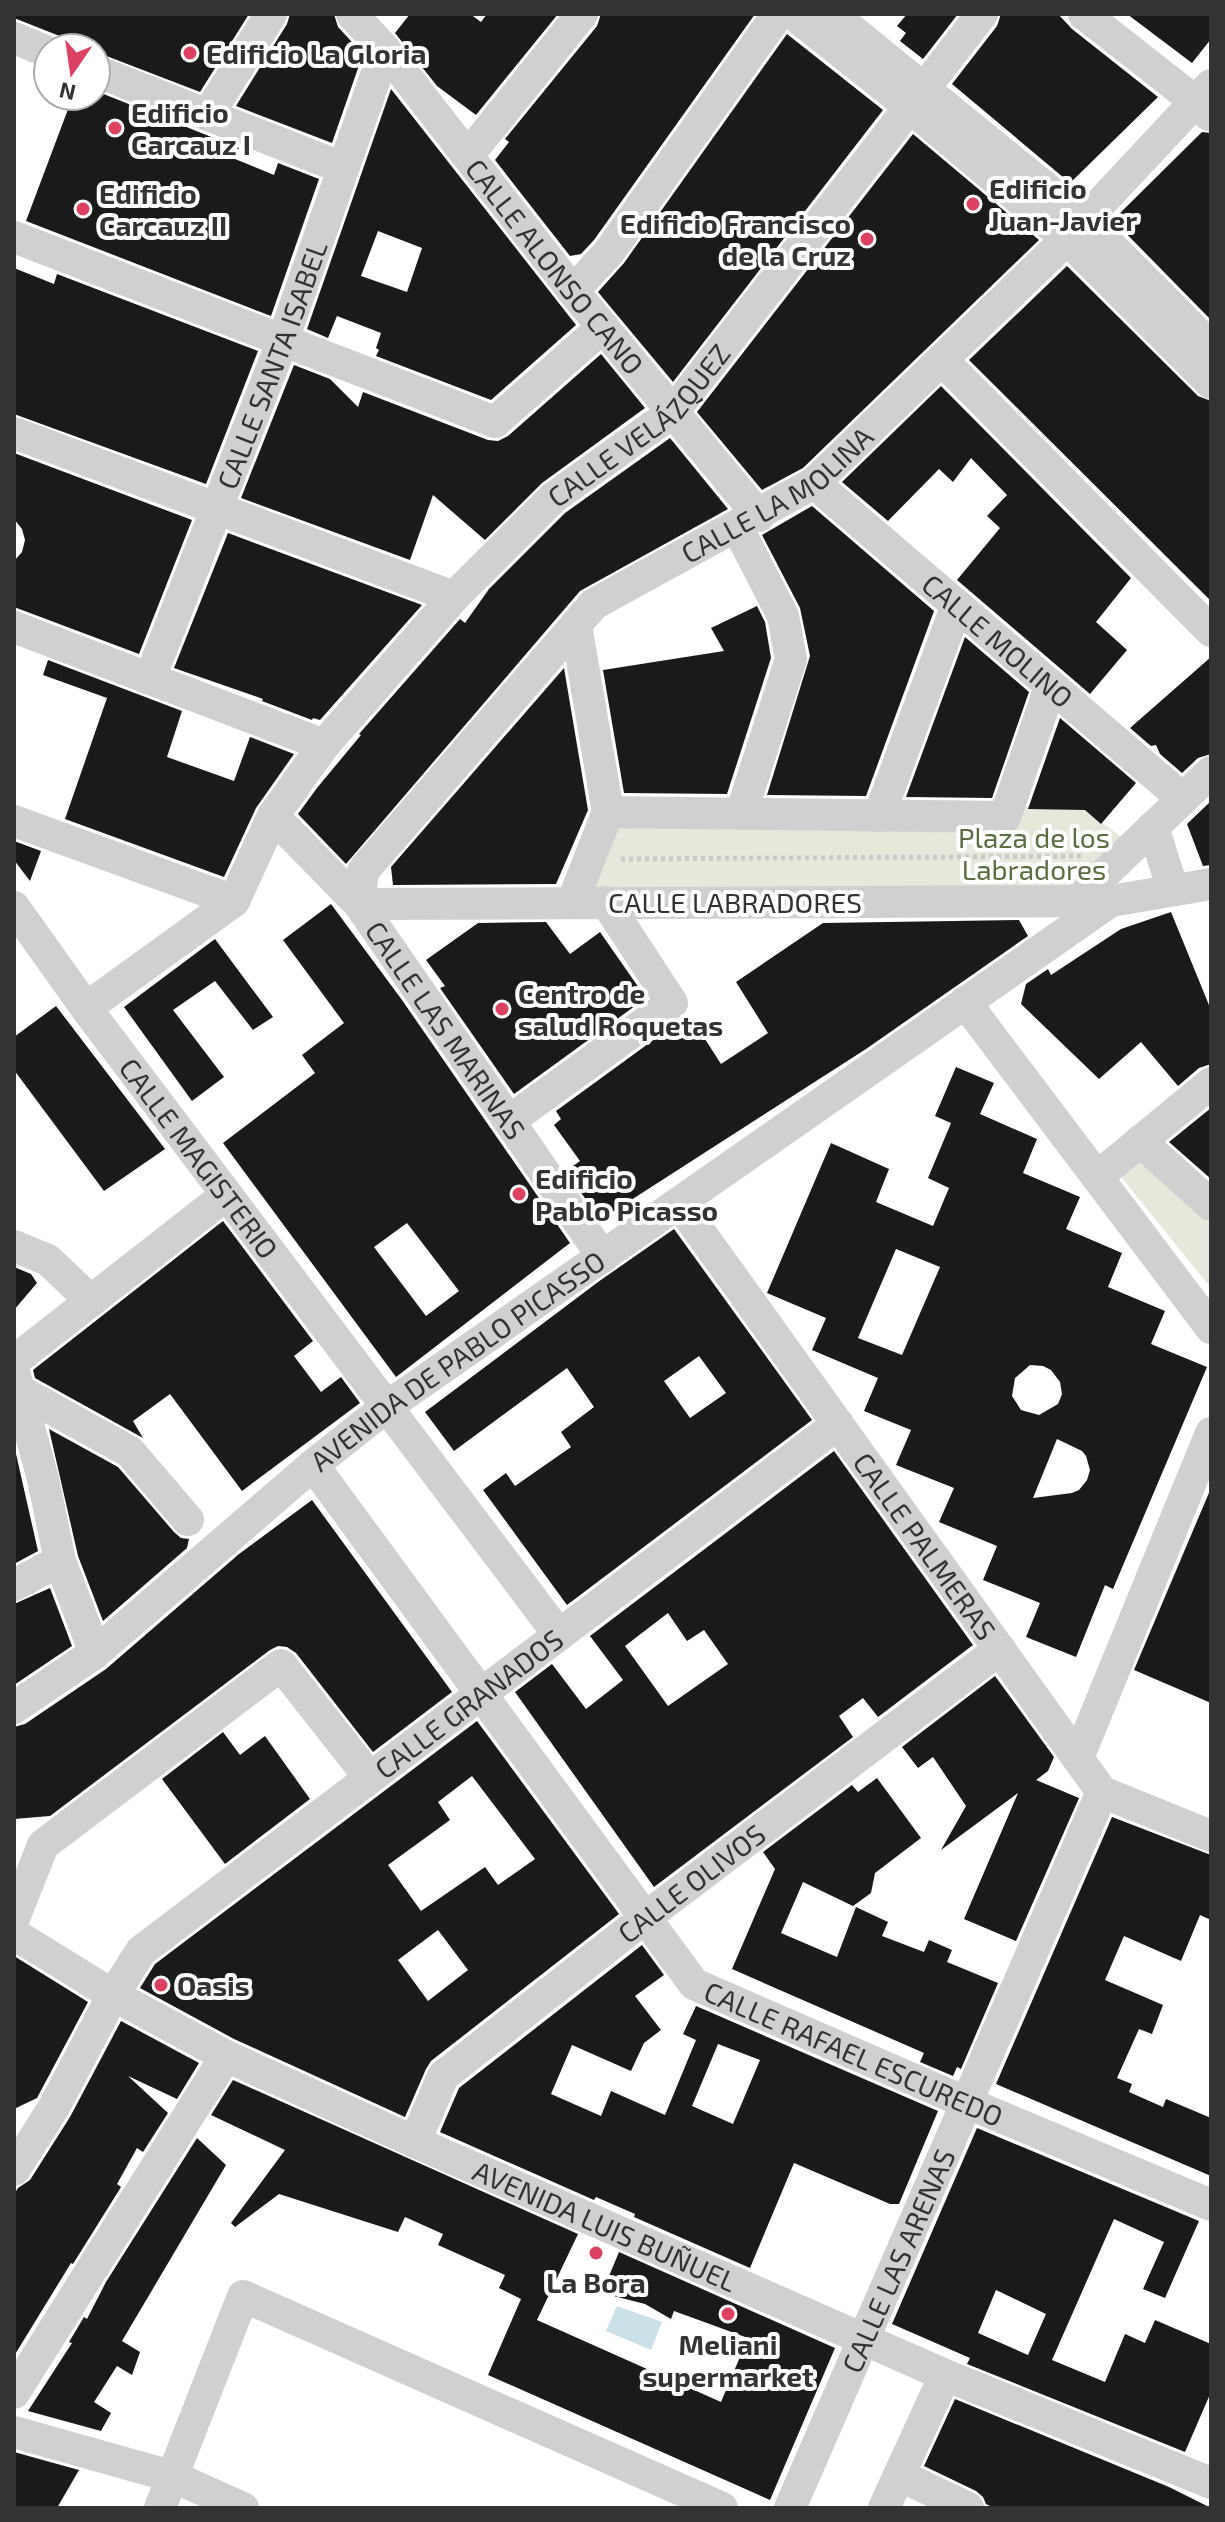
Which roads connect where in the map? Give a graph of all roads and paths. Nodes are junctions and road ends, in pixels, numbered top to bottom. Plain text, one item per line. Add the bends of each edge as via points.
1 (17, 14) edge
2 (271, 14) edge
3 (582, 14) edge
4 (778, 14) edge
5 (793, 14) edge
6 (832, 14) edge
7 (982, 14) edge
8 (1084, 14) edge
9 (14, 20) edge
10 (374, 28) edge
11 (112, 77) edge
12 (917, 98) junction
13 (1206, 101) edge
14 (208, 115) junction
15 (469, 154) junction
16 (343, 168) junction
17 (1076, 229) junction
18 (14, 237) edge
19 (573, 291) junction
20 (603, 327) junction
21 (283, 340) junction
22 (1211, 347) edge
23 (942, 360) junction
24 (1211, 383) edge
25 (673, 412) junction
26 (14, 433) edge
27 (814, 483) junction
28 (216, 509) junction
29 (748, 522) junction
30 (454, 597) junction
31 (957, 605) junction
32 (576, 625) junction
33 (14, 627) edge
34 (1211, 631) edge
35 (150, 678) junction
36 (1051, 685) junction
37 (324, 745) junction
38 (1211, 772) edge
39 (1182, 798) junction
40 (608, 812) junction
41 (741, 814) junction
42 (273, 816) junction
43 (879, 816) junction
44 (14, 821) edge
45 (1153, 827) junction
46 (1124, 855) junction
47 (589, 859) junction
48 (1211, 884) edge
49 (1173, 890) junction
50 (1077, 900) junction
51 (234, 901) junction
52 (1111, 901) junction
53 (606, 902) junction
54 (572, 903) junction
55 (359, 904) junction
56 (14, 907) edge
57 (965, 1002) junction
58 (86, 1008) junction
59 (1211, 1083) edge
60 (509, 1121) junction
61 (1140, 1141) junction
62 (1097, 1177) junction
63 (226, 1195) junction
64 (679, 1203) junction
65 (1211, 1205) edge
66 (14, 1246) edge
67 (603, 1257) junction
68 (91, 1301) junction
69 (1211, 1328) edge
70 (16, 1375) edge
71 (385, 1408) junction
72 (838, 1424) junction
73 (1208, 1447) edge
74 (313, 1465) junction
75 (28, 1481) edge
76 (188, 1520) dead end
77 (60, 1561) junction
78 (14, 1585) edge
79 (559, 1635) junction
80 (1000, 1649) junction
81 (95, 1653) junction
82 (483, 1693) junction
83 (14, 1708) edge
84 (1078, 1758) junction
85 (370, 1778) junction
86 (1102, 1792) junction
87 (1211, 1836) edge
88 (646, 1917) junction
89 (14, 1918) edge
90 (14, 1934) edge
91 (113, 1995) junction
92 (226, 2056) junction
93 (965, 2102) junction
94 (54, 2107) junction
95 (14, 2126) edge
96 (415, 2142) junction
97 (14, 2170) edge
98 (1211, 2205) edge
99 (864, 2339) junction
100 (945, 2375) junction
101 (14, 2393) edge
102 (14, 2432) edge
103 (899, 2475) junction
104 (174, 2477) junction
105 (1211, 2483) edge
106 (160, 2508) edge
107 (243, 2508) edge
108 (722, 2508) edge
109 (790, 2508) edge
110 (884, 2508) edge
111 (968, 2508) edge

1 - 9 street
2 - 14 street
3 - 15 street
4 - 19 street via 609,252
5 - 12 street
6 - 12 street
7 - 12 street, CALLE VELÁZQUEZ
8 - 13 street
10 - 15 street, CALLE ALONSO CANO
10 - 16 street, CALLE SANTA ISABEL
11 - 14 street
12 - 17 street
12 - 25 street, CALLE VELÁZQUEZ
13 - 17 street, CALLE LA MOLINA
14 - 16 street
15 - 19 street, CALLE ALONSO CANO
16 - 21 street, CALLE SANTA ISABEL
17 - 22 street
17 - 23 street, CALLE LA MOLINA
17 - 24 street
18 - 21 street
19 - 20 street, CALLE ALONSO CANO
20 - 21 street via 495,422
20 - 25 street, CALLE ALONSO CANO
21 - 28 street, CALLE SANTA ISABEL
23 - 27 street, CALLE LA MOLINA
23 - 34 street
25 - 29 street, CALLE ALONSO CANO
25 - 30 street, CALLE VELÁZQUEZ via 553,498
26 - 28 street
27 - 29 street, CALLE LA MOLINA
27 - 31 street, CALLE MOLINO
28 - 30 street
28 - 35 street, CALLE SANTA ISABEL
29 - 32 street, CALLE LA MOLINA via 594,604
29 - 41 street, CALLE ALONSO CANO via 783,616 791,659
30 - 37 street, CALLE VELÁZQUEZ
31 - 36 street, CALLE MOLINO
31 - 43 street
32 - 40 street
32 - 55 street, CALLE LA MOLINA via 363,871
33 - 35 street
35 - 37 street
36 - 39 street, CALLE MOLINO
36 - 43 street via 1005,817
37 - 42 street, CALLE VELÁZQUEZ
38 - 39 street
39 - 45 street
40 - 41 street
40 - 47 street
41 - 43 street
42 - 51 street, CALLE VELÁZQUEZ
42 - 55 street, CALLE LAS MARINAS
44 - 51 street
45 - 46 street
45 - 49 street
46 - 47 path
46 - 50 street
47 - 54 street
48 - 49 street, AVENIDA DE PABLO PICASSO
49 - 52 street, AVENIDA DE PABLO PICASSO
50 - 52 street, CALLE LABRADORES
50 - 53 street, CALLE LABRADORES
51 - 58 street
52 - 57 street, AVENIDA DE PABLO PICASSO
53 - 54 street, CALLE LABRADORES
53 - 60 street via 672,1003
54 - 55 street, CALLE LABRADORES
55 - 60 street, CALLE LAS MARINAS
56 - 58 street, CALLE MAGISTERIO
57 - 62 street
57 - 64 street, AVENIDA DE PABLO PICASSO
58 - 63 street, CALLE MAGISTERIO
59 - 61 street
60 - 67 street, CALLE LAS MARINAS
61 - 62 street
61 - 65 street
62 - 69 street
63 - 68 street
63 - 71 street, CALLE MAGISTERIO
64 - 67 street, AVENIDA DE PABLO PICASSO
64 - 72 street, CALLE PALMERAS
66 - 68 street via 48,1260
67 - 71 street, AVENIDA DE PABLO PICASSO
68 - 70 street
70 - 75 street
70 - 76 street via 130,1452
71 - 74 street, AVENIDA DE PABLO PICASSO
71 - 79 street, CALLE MAGISTERIO
72 - 79 street, CALLE GRANADOS
72 - 80 street, CALLE PALMERAS
73 - 84 street
74 - 81 street, AVENIDA DE PABLO PICASSO
74 - 82 street, CALLE RAFAEL ESCUREDO
75 - 77 street
77 - 78 street
77 - 81 street
79 - 82 street, CALLE GRANADOS
80 - 84 street, CALLE PALMERAS
80 - 88 street, CALLE OLIVOS
81 - 83 street, AVENIDA DE PABLO PICASSO
82 - 85 street, CALLE GRANADOS
82 - 88 street, CALLE RAFAEL ESCUREDO
84 - 86 street, CALLE PALMERAS
85 - 89 street via 281,1665 43,1845
85 - 91 street, CALLE GRANADOS via 141,1951
86 - 87 street
86 - 93 street, CALLE LAS ARENAS
88 - 93 street, CALLE RAFAEL ESCUREDO via 694,1984
88 - 96 street, CALLE OLIVOS via 443,2076
90 - 91 street, AVENIDA LUIS BUÑUEL
91 - 92 street, AVENIDA LUIS BUÑUEL
91 - 94 street, CALLE GRANADOS
92 - 96 street, AVENIDA LUIS BUÑUEL
92 - 101 street
93 - 98 street, CALLE RAFAEL ESCUREDO
93 - 99 street, CALLE LAS ARENAS
94 - 95 street
94 - 97 street, CALLE GRANADOS
96 - 99 street, AVENIDA LUIS BUÑUEL
99 - 100 street, AVENIDA LUIS BUÑUEL
99 - 109 street, CALLE LAS ARENAS
100 - 103 street
100 - 105 street, AVENIDA LUIS BUÑUEL
102 - 104 street
103 - 110 street
103 - 111 street
104 - 106 street
104 - 107 street
104 - 108 street via 243,2296

